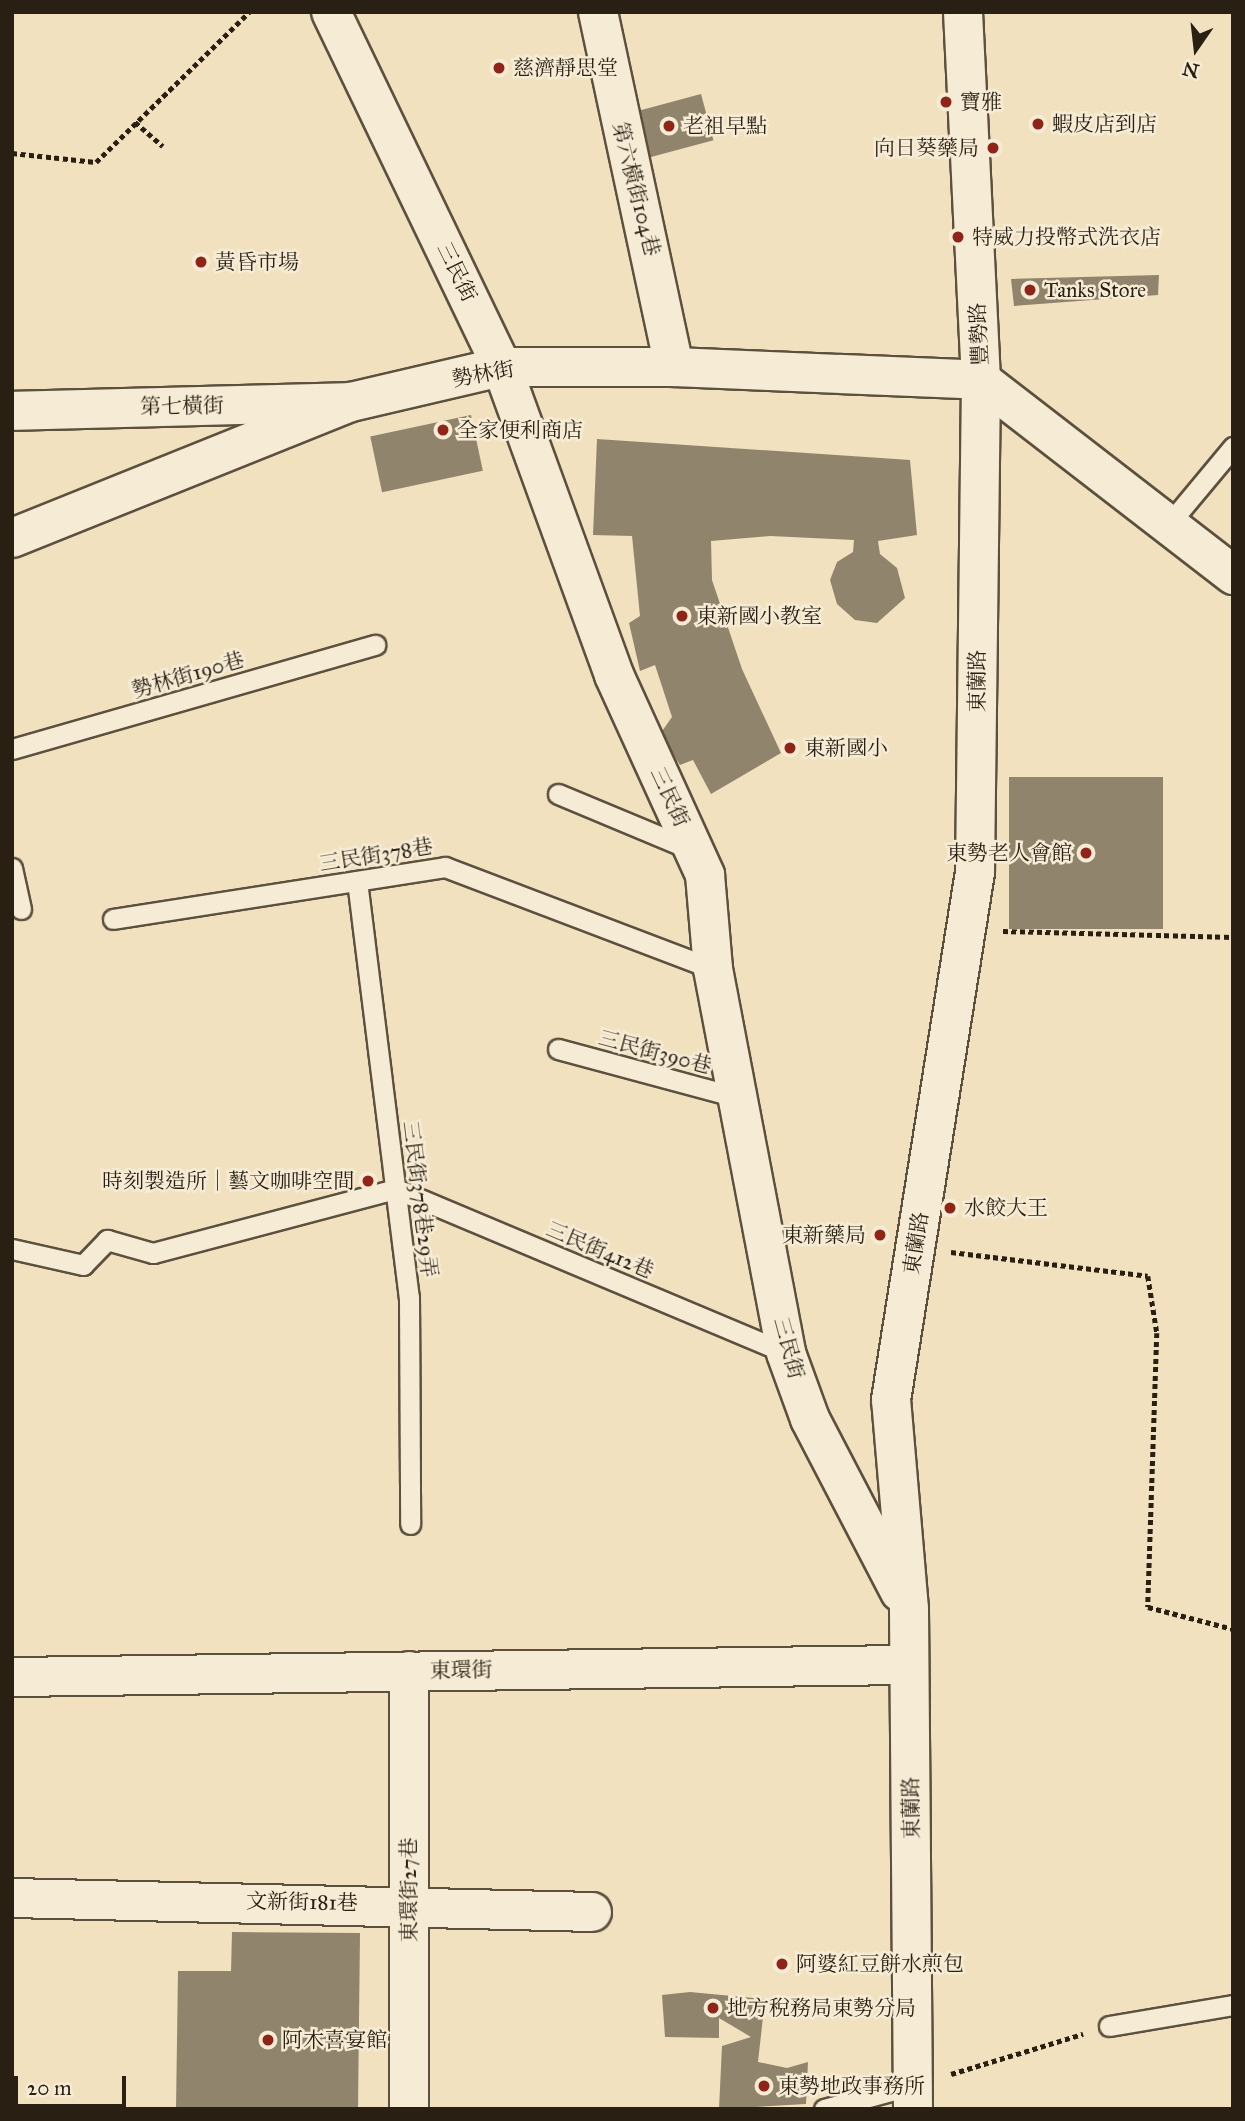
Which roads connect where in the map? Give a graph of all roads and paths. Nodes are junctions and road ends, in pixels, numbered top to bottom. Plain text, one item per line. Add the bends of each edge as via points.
1 (249, 12) edge
2 (331, 12) edge
3 (598, 12) edge
4 (963, 12) edge
5 (135, 122) junction
6 (163, 146) dead end
7 (12, 153) edge
8 (674, 366) junction
9 (502, 368) junction
10 (981, 380) junction
11 (351, 402) junction
12 (12, 411) edge
13 (1233, 447) edge
14 (1168, 524) junction
15 (12, 538) edge
16 (1233, 575) edge
17 (375, 645) dead end
18 (12, 749) edge
19 (558, 794) dead end
20 (695, 851) junction
21 (12, 868) edge
22 (357, 881) junction
23 (21, 909) dead end
24 (113, 919) dead end
25 (966, 930) junction
26 (1233, 937) edge
27 (713, 969) junction
28 (558, 1049) dead end
29 (741, 1098) junction
30 (396, 1189) junction
31 (915, 1248) junction
32 (12, 1249) edge
33 (786, 1353) junction
34 (410, 1524) dead end
35 (909, 1609) junction
36 (1233, 1629) edge
37 (909, 1665) junction
38 (409, 1671) junction
39 (12, 1677) edge
40 (12, 1898) edge
41 (409, 1903) junction
42 (592, 1912) dead end
43 (1233, 2006) edge
44 (1109, 2026) joint
45 (914, 2097) edge
46 (409, 2109) edge
47 (824, 2109) edge

1 - 5 path
2 - 9 street, 三民街
3 - 8 street, 第六橫街104巷
4 - 10 street, 豐勢路
5 - 6 path
5 - 7 path via 96,162
8 - 9 street, 勢林街
8 - 10 street, 勢林街
9 - 11 street, 勢林街
9 - 20 street, 三民街 via 614,675
10 - 14 street, 豐勢路
10 - 25 street, 東蘭路 via 978,822
11 - 12 street, 第七橫街
11 - 15 street, 勢林街
13 - 14 lane
14 - 16 street, 豐勢路
17 - 18 lane, 勢林街190巷
19 - 20 lane
20 - 27 street, 三民街 via 705,875
21 - 23 lane
22 - 24 lane, 三民街378巷
22 - 27 lane, 三民街378巷 via 445,867
22 - 30 lane, 三民街378巷29弄
25 - 26 path
25 - 31 street, 東蘭路
27 - 29 street, 三民街
28 - 29 lane, 三民街390巷
29 - 33 street, 三民街
30 - 32 lane via 153,1253 107,1240 83,1265
30 - 33 lane, 三民街412巷
30 - 34 lane, 三民街378巷29弄 via 409,1297
31 - 35 street, 東蘭路 via 891,1400
31 - 36 path via 1149,1276 1157,1333 1147,1607
33 - 35 street, 三民街 via 810,1419
35 - 37 street, 東蘭路
37 - 38 street, 東環街
37 - 45 street, 東蘭路
38 - 39 street, 東環街
38 - 41 street, 東環街27巷
40 - 41 street, 文新街181巷
41 - 42 street, 文新街181巷
41 - 46 street, 東環街27巷
43 - 44 lane
44 - 45 path
45 - 47 lane

